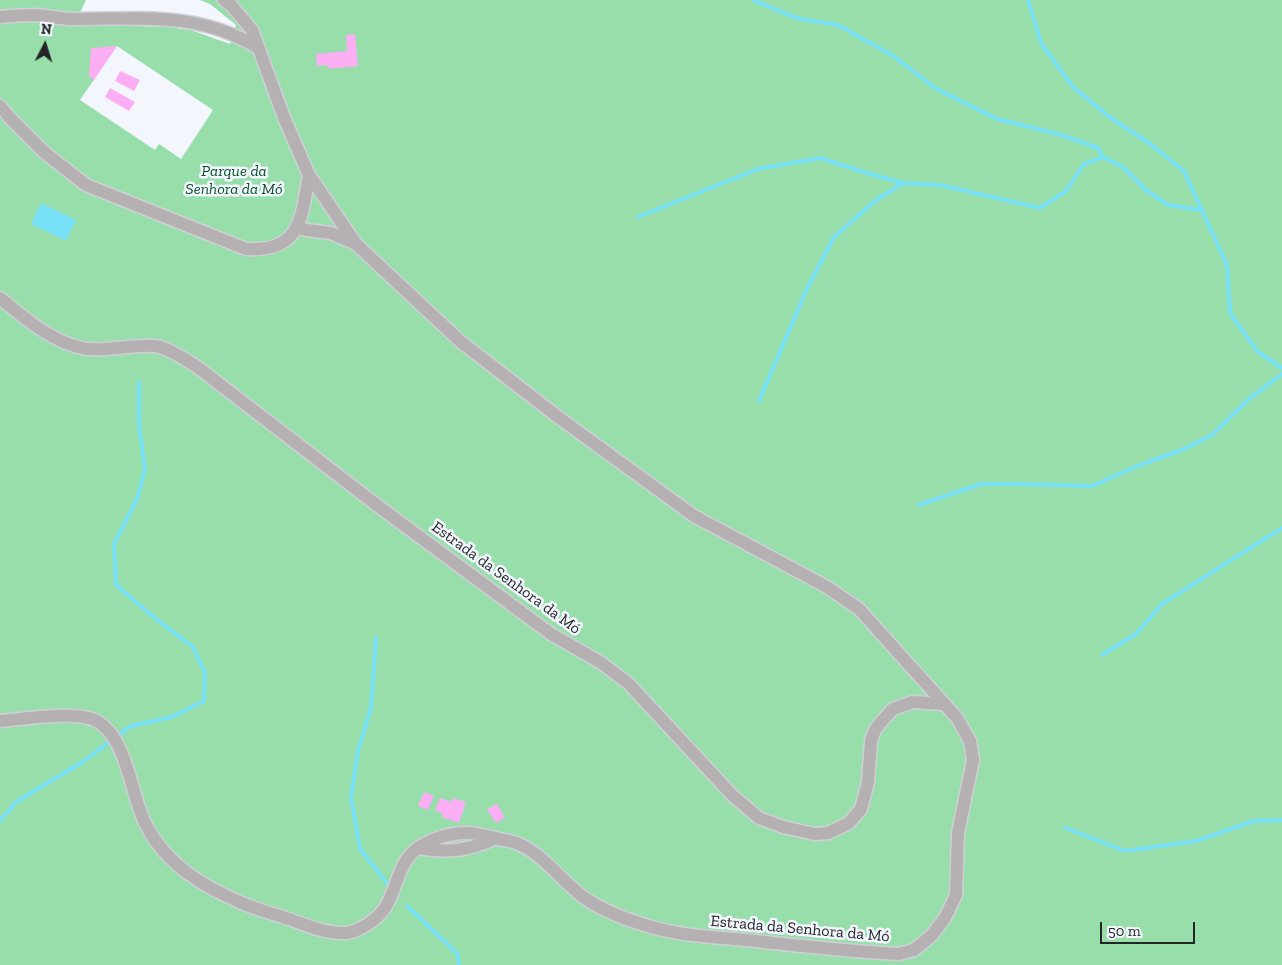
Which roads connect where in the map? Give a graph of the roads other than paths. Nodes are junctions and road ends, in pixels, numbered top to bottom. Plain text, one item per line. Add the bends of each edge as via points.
1 (224, 0) edge
2 (0, 17) edge
3 (257, 47) junction
4 (0, 106) edge
5 (308, 175) junction
6 (297, 227) junction
7 (356, 244) junction
8 (0, 298) edge
9 (943, 704) junction
10 (0, 721) edge

1 - 3 street, Estrada da Senhora da Mó via 252,30
2 - 3 street via 172,19 211,26
3 - 5 street, Estrada da Senhora da Mó
4 - 6 street via 44,152 86,185 103,192 246,249 279,246 291,237
5 - 6 street
5 - 7 street, Estrada da Senhora da Mó
6 - 7 street via 331,234
7 - 9 street, Estrada da Senhora da Mó via 461,342 694,516 828,587 860,609
8 - 9 street, Estrada da Senhora da Mó via 46,333 69,344 88,349 156,346 196,366 543,628 600,662 629,684 732,795 759,818 815,834 828,833 849,823 862,809 871,741 882,720 905,704
9 - 10 street, Estrada da Senhora da Mó via 963,726 973,753 973,767 958,833 956,895 938,927 919,947 899,954 685,934 648,926 588,900 529,849 496,838 478,847 458,851 418,848 406,860 392,896 372,922 350,933 328,933 242,903 177,866 147,829 121,752 110,732 96,721 80,716

